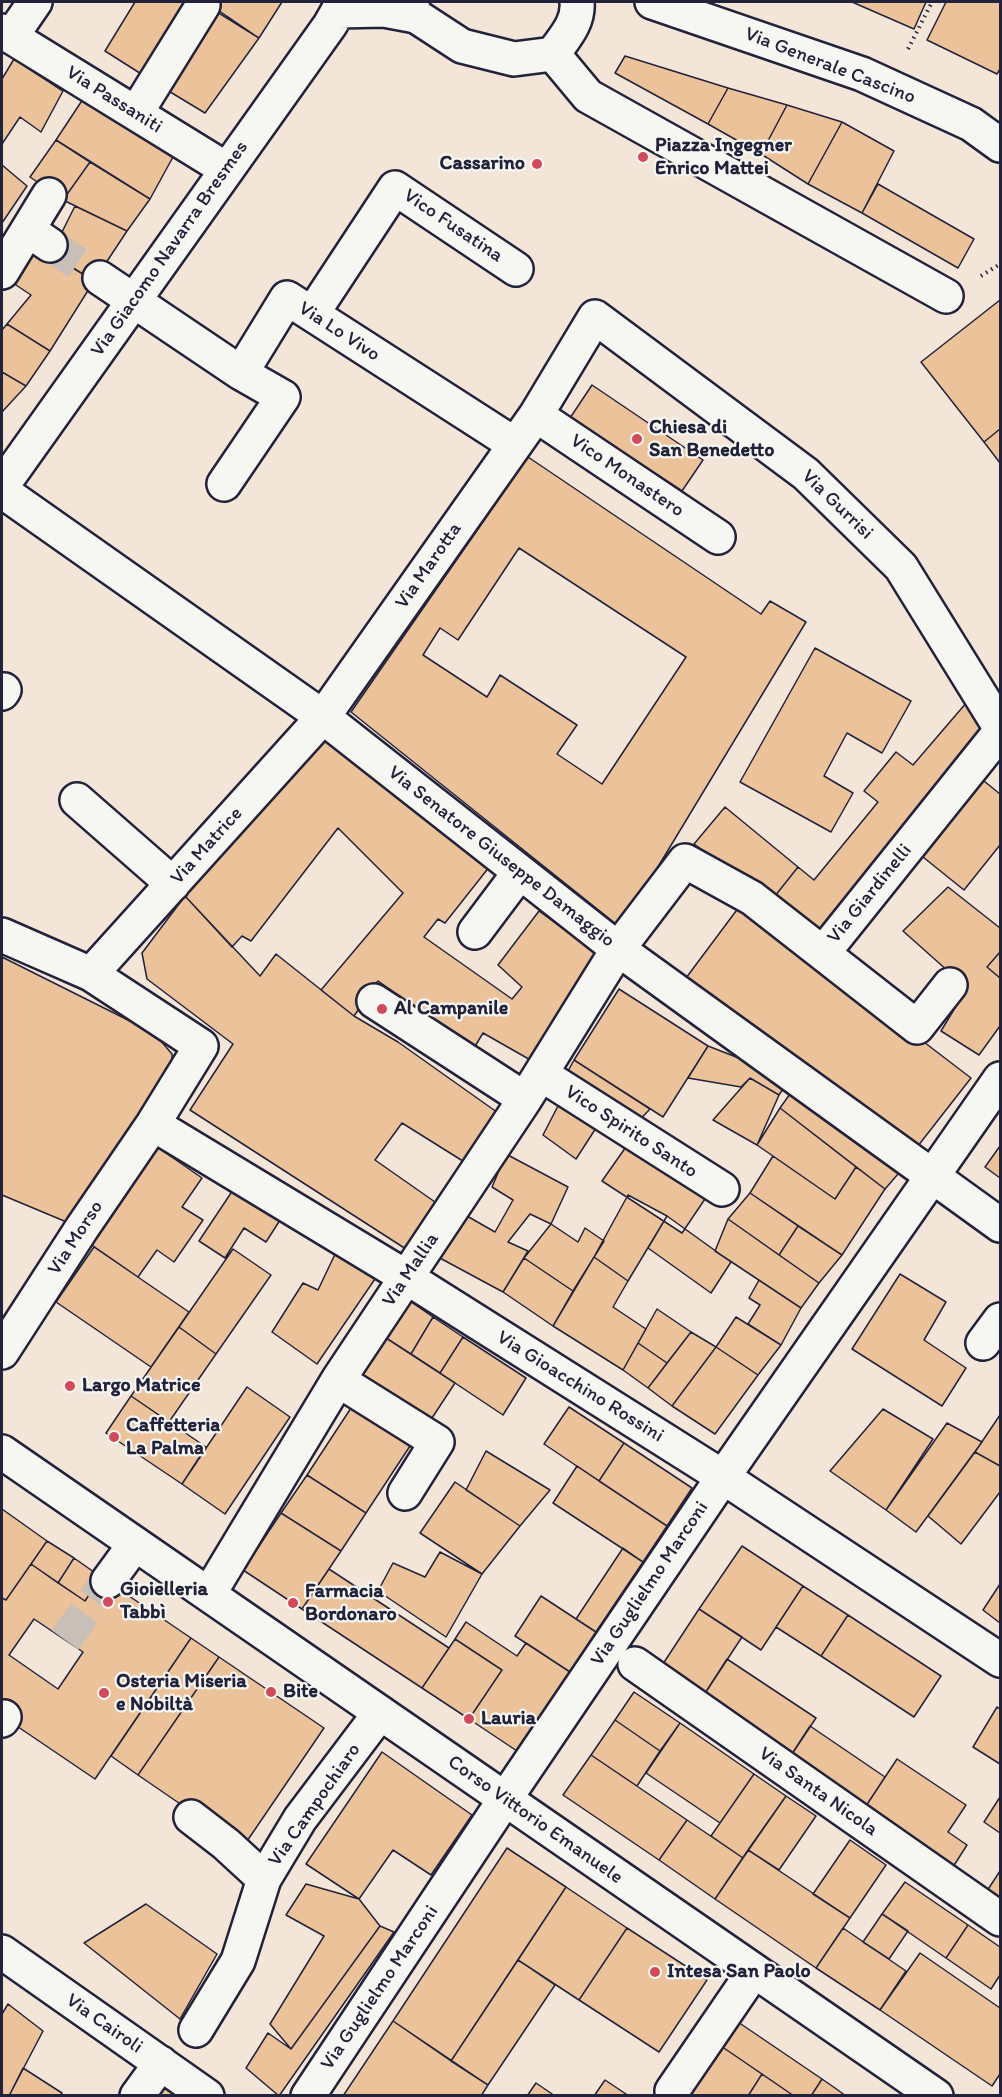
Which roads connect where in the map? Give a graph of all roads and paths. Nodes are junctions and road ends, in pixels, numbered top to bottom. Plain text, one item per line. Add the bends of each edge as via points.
1 (35, 2) edge
2 (577, 2) edge
3 (652, 2) edge
4 (932, 2) edge
5 (203, 5) dead end
6 (341, 6) edge
7 (413, 9) edge
8 (6, 34) edge
9 (553, 54) junction
10 (890, 86) junction
11 (135, 113) junction
12 (1000, 145) edge
13 (226, 169) junction
14 (50, 195) dead end
15 (516, 269) dead end
16 (2, 272) edge
17 (100, 278) tunnel mouth
18 (946, 296) dead end
19 (133, 300) junction
20 (312, 314) junction
21 (241, 373) junction
22 (536, 415) junction
23 (514, 444) junction
24 (225, 484) dead end
25 (2, 486) edge
26 (2, 491) edge
27 (718, 537) dead end
28 (323, 717) junction
29 (1000, 730) edge
30 (77, 800) dead end
31 (520, 872) junction
32 (173, 884) junction
33 (475, 932) dead end
34 (2, 935) edge
35 (618, 949) junction
36 (823, 952) junction
37 (91, 974) junction
38 (950, 985) dead end
39 (374, 1001) dead end
40 (1000, 1079) edge
41 (533, 1086) junction
42 (153, 1124) junction
43 (933, 1175) junction
44 (722, 1190) dead end
45 (1000, 1225) edge
46 (406, 1277) junction
47 (2, 1352) edge
48 (338, 1380) junction
49 (2, 1452) edge
50 (723, 1477) junction
51 (405, 1493) dead end
52 (135, 1544) junction
53 (108, 1581) tunnel mouth
54 (208, 1594) junction
55 (1000, 1660) edge
56 (635, 1665) dead end
57 (380, 1713) junction
58 (505, 1799) junction
59 (191, 1817) dead end
60 (264, 1879) junction
61 (1000, 1919) edge
62 (2, 1952) edge
63 (754, 1971) junction
64 (196, 2030) dead end
65 (161, 2063) junction
66 (672, 2091) dead end
67 (137, 2096) edge
68 (207, 2096) edge
69 (308, 2096) edge
70 (936, 2096) edge

1 - 8 street
2 - 9 street via 574,24
3 - 10 street, Via Generale Cascino
4 - 10 path
5 - 11 street
6 - 7 street
6 - 13 street, Via Giacomo Navarra Bresmes
7 - 9 street via 462,46 514,59
8 - 11 street, Via Passaniti
9 - 18 street via 588,96
10 - 12 street, Via Generale Cascino via 971,124
11 - 13 street, Via Passaniti
13 - 19 street, Via Giacomo Navarra Bresmes
14 - 16 street via 39,237
15 - 20 street, Vico Fusatina via 395,188
17 - 19 street
19 - 21 street
19 - 25 street, Via Giacomo Navarra Bresmes
20 - 21 street, Via Lo Vivo via 287,298
20 - 23 street, Via Lo Vivo
21 - 24 street via 284,397
22 - 23 street, Via Marotta
22 - 27 street, Vico Monastero
22 - 29 street, Via Gurrisi via 595,317 806,474 901,567
23 - 28 street, Via Marotta
26 - 28 street, Via Senatore Giuseppe Damaggio
28 - 31 street, Via Senatore Giuseppe Damaggio
28 - 32 street, Via Matrice
29 - 36 street, Via Giardinelli
30 - 32 street
31 - 33 street
31 - 35 street, Via Senatore Giuseppe Damaggio
32 - 37 street, Via Matrice
34 - 37 street
35 - 36 street, Via Giardinelli via 685,861 752,898
35 - 41 street, Via Mallia
35 - 43 street, Via Senatore Giuseppe Damaggio
36 - 38 street via 917,1027
37 - 42 street via 201,1046
39 - 41 street, Vico Spirito Santo
40 - 43 street, Via Guglielmo Marconi
41 - 44 street, Vico Spirito Santo
41 - 46 street, Via Mallia
42 - 46 street, Via Gioacchino Rossini
42 - 47 street, Via Morso
43 - 45 street, Via Senatore Giuseppe Damaggio
43 - 50 street, Via Guglielmo Marconi
46 - 48 street, Via Mallia
46 - 50 street, Via Gioacchino Rossini
48 - 51 street via 438,1442
48 - 54 street, Via Mallia
49 - 52 street, Corso Vittorio Emanuele
50 - 55 street, Via Gioacchino Rossini
50 - 58 street, Via Guglielmo Marconi
52 - 53 street
52 - 54 street, Corso Vittorio Emanuele
54 - 57 street, Corso Vittorio Emanuele
56 - 61 street, Via Santa Nicola
57 - 58 street, Corso Vittorio Emanuele
57 - 60 street, Via Campochiaro via 300,1819
58 - 63 street, Corso Vittorio Emanuele
58 - 69 street, Via Guglielmo Marconi
59 - 60 street
60 - 64 street, Via Campochiaro via 238,1961
62 - 65 street, Via Cairoli
63 - 66 street
63 - 70 street, Corso Vittorio Emanuele
65 - 67 street
65 - 68 street, Via Cairoli

